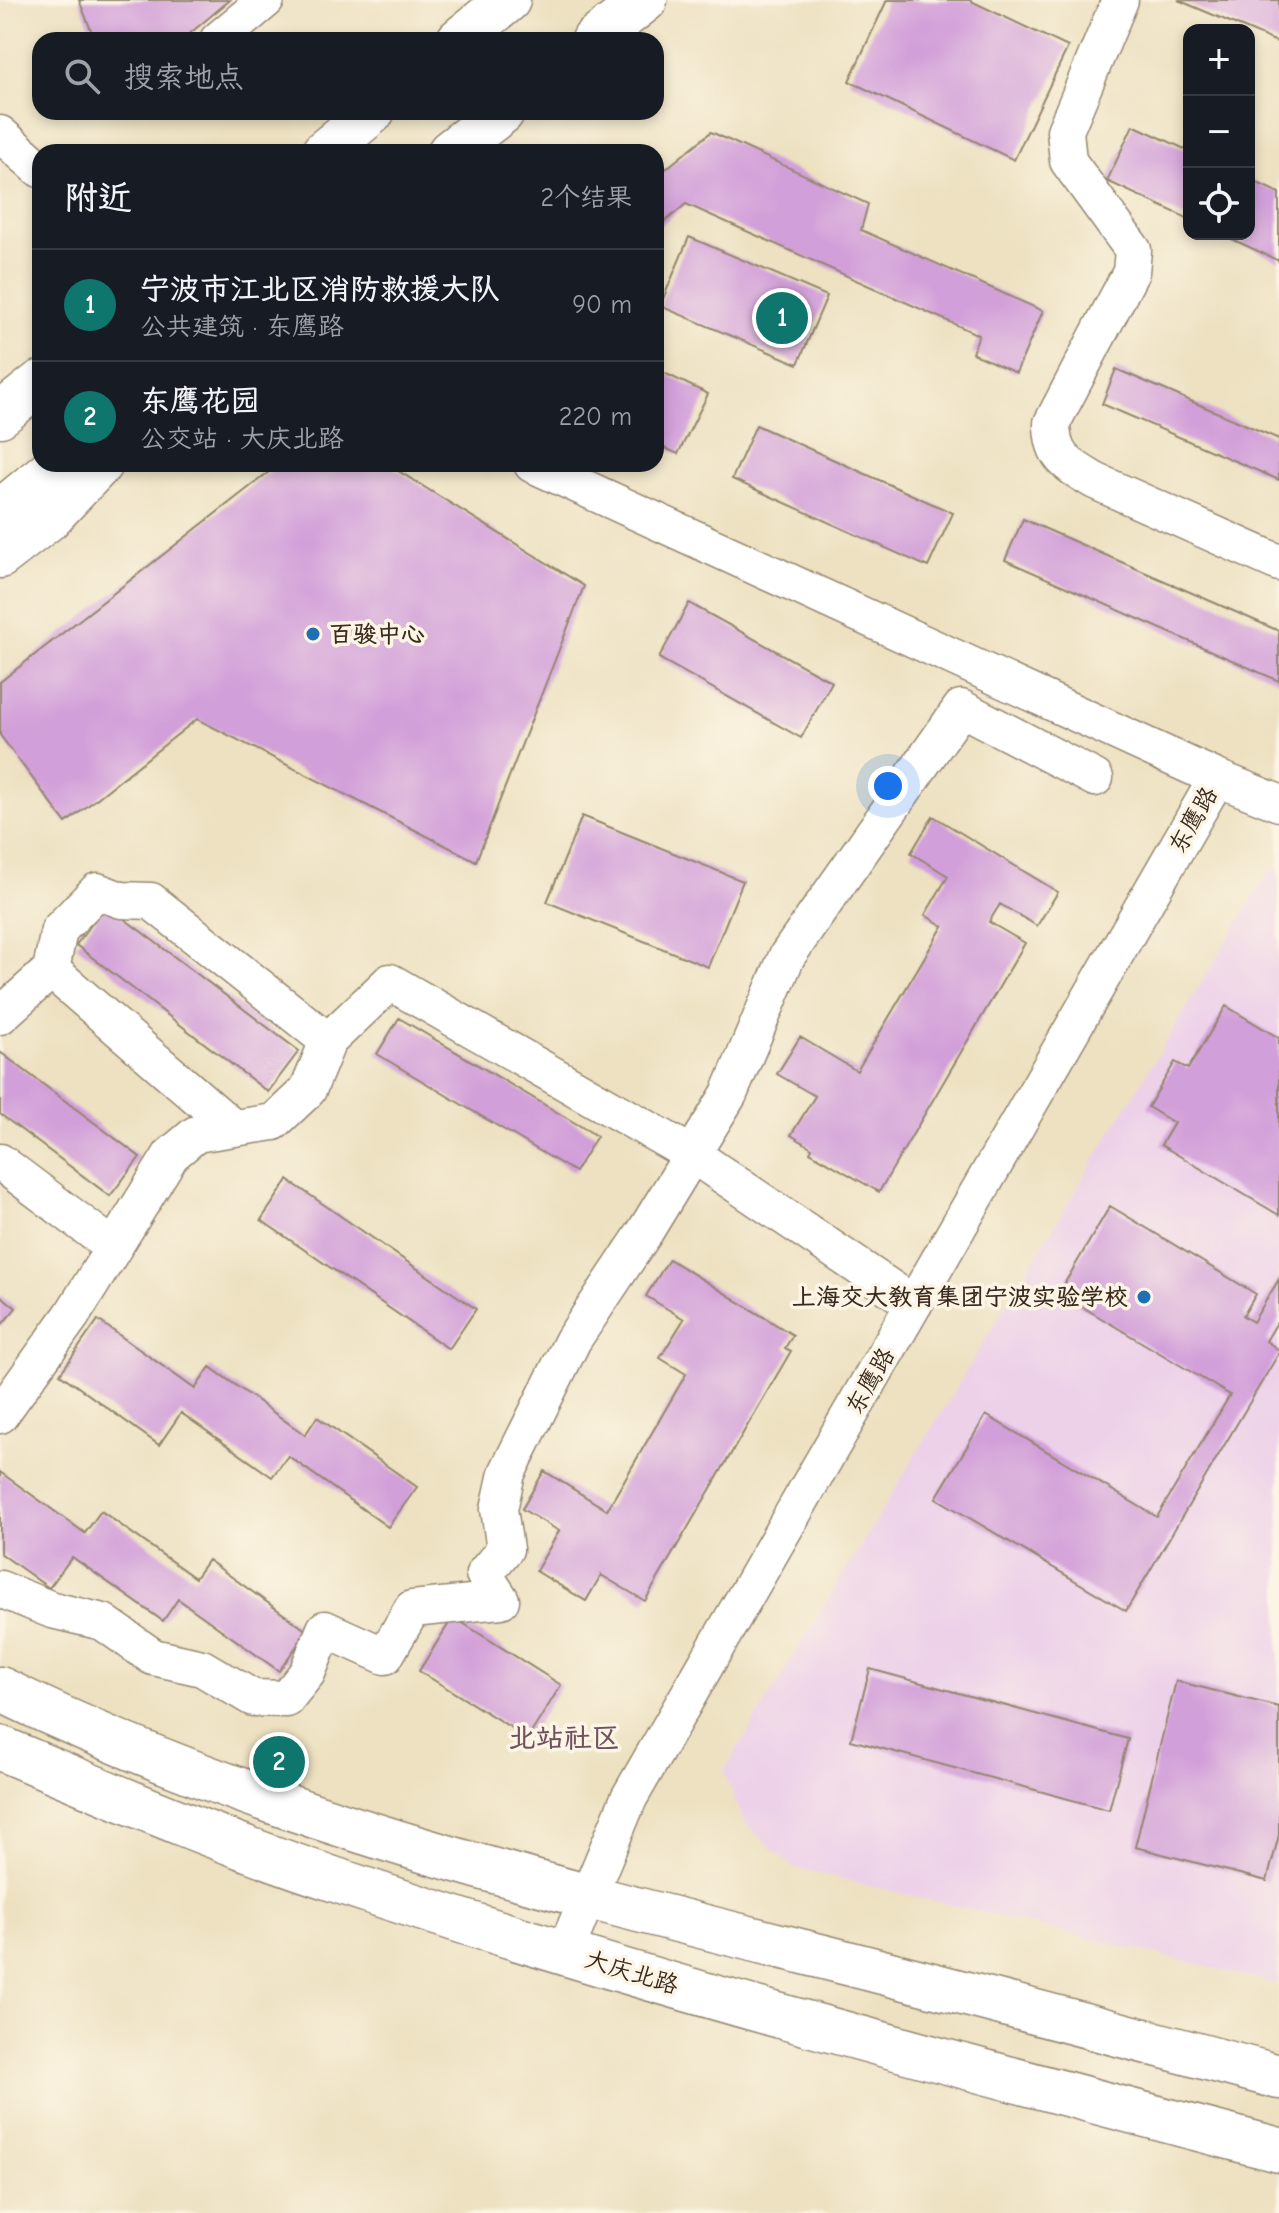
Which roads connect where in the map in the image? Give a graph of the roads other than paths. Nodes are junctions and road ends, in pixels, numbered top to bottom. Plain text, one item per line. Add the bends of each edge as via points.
1 (266, 0) edge
2 (508, 0) edge
3 (645, 0) edge
4 (1120, 0) edge
5 (228, 32) edge
6 (469, 32) edge
7 (604, 32) edge
8 (362, 120) edge
9 (492, 120) edge
10 (0, 134) edge
11 (334, 144) edge
12 (460, 144) edge
13 (32, 162) edge
14 (32, 389) edge
15 (0, 415) edge
16 (48, 472) edge
17 (92, 472) edge
18 (549, 472) edge
19 (0, 512) edge
20 (0, 556) edge
21 (1279, 563) edge
22 (1095, 778) dead end
23 (1217, 778) junction
24 (1279, 803) edge
25 (51, 970) junction
26 (0, 1016) edge
27 (328, 1041) junction
28 (232, 1127) junction
29 (693, 1155) junction
30 (0, 1162) edge
31 (113, 1247) junction
32 (914, 1304) junction
33 (0, 1415) edge
34 (0, 1589) edge
35 (0, 1689) edge
36 (0, 1748) edge
37 (587, 1897) junction
38 (565, 1952) junction
39 (1279, 2077) edge
40 (1279, 2150) edge

1 - 5 street
2 - 6 main road
3 - 7 main road
4 - 21 street via 1065,131 1068,161 1133,250 1131,272 1052,423 1052,444 1066,464 1095,481
8 - 11 main road
9 - 12 main road
10 - 13 street
14 - 15 main road
16 - 19 main road
17 - 20 main road via 49,518
18 - 23 street, 东鹰路
22 - 29 street via 961,708 787,956 729,1094
23 - 24 street, 东鹰路
23 - 32 street, 东鹰路
25 - 26 street
25 - 27 street via 59,930 97,891 121,900 151,901
25 - 28 street
27 - 28 street via 308,1090 274,1122
27 - 29 street via 390,982
28 - 31 street via 196,1134 171,1155
29 - 32 street
29 - 34 street via 573,1340 507,1473 499,1509 505,1549 484,1574 501,1600 412,1609 385,1656 325,1629 307,1673 286,1699 253,1698 202,1668 153,1657 103,1622 52,1610
30 - 31 street
31 - 33 street
32 - 37 street, 东鹰路 via 629,1798
35 - 37 main road via 231,1789 362,1833
36 - 38 main road, 大庆北路 via 163,1817 338,1881
37 - 38 street, 东鹰路
37 - 39 main road
38 - 40 main road, 大庆北路 via 811,2027

